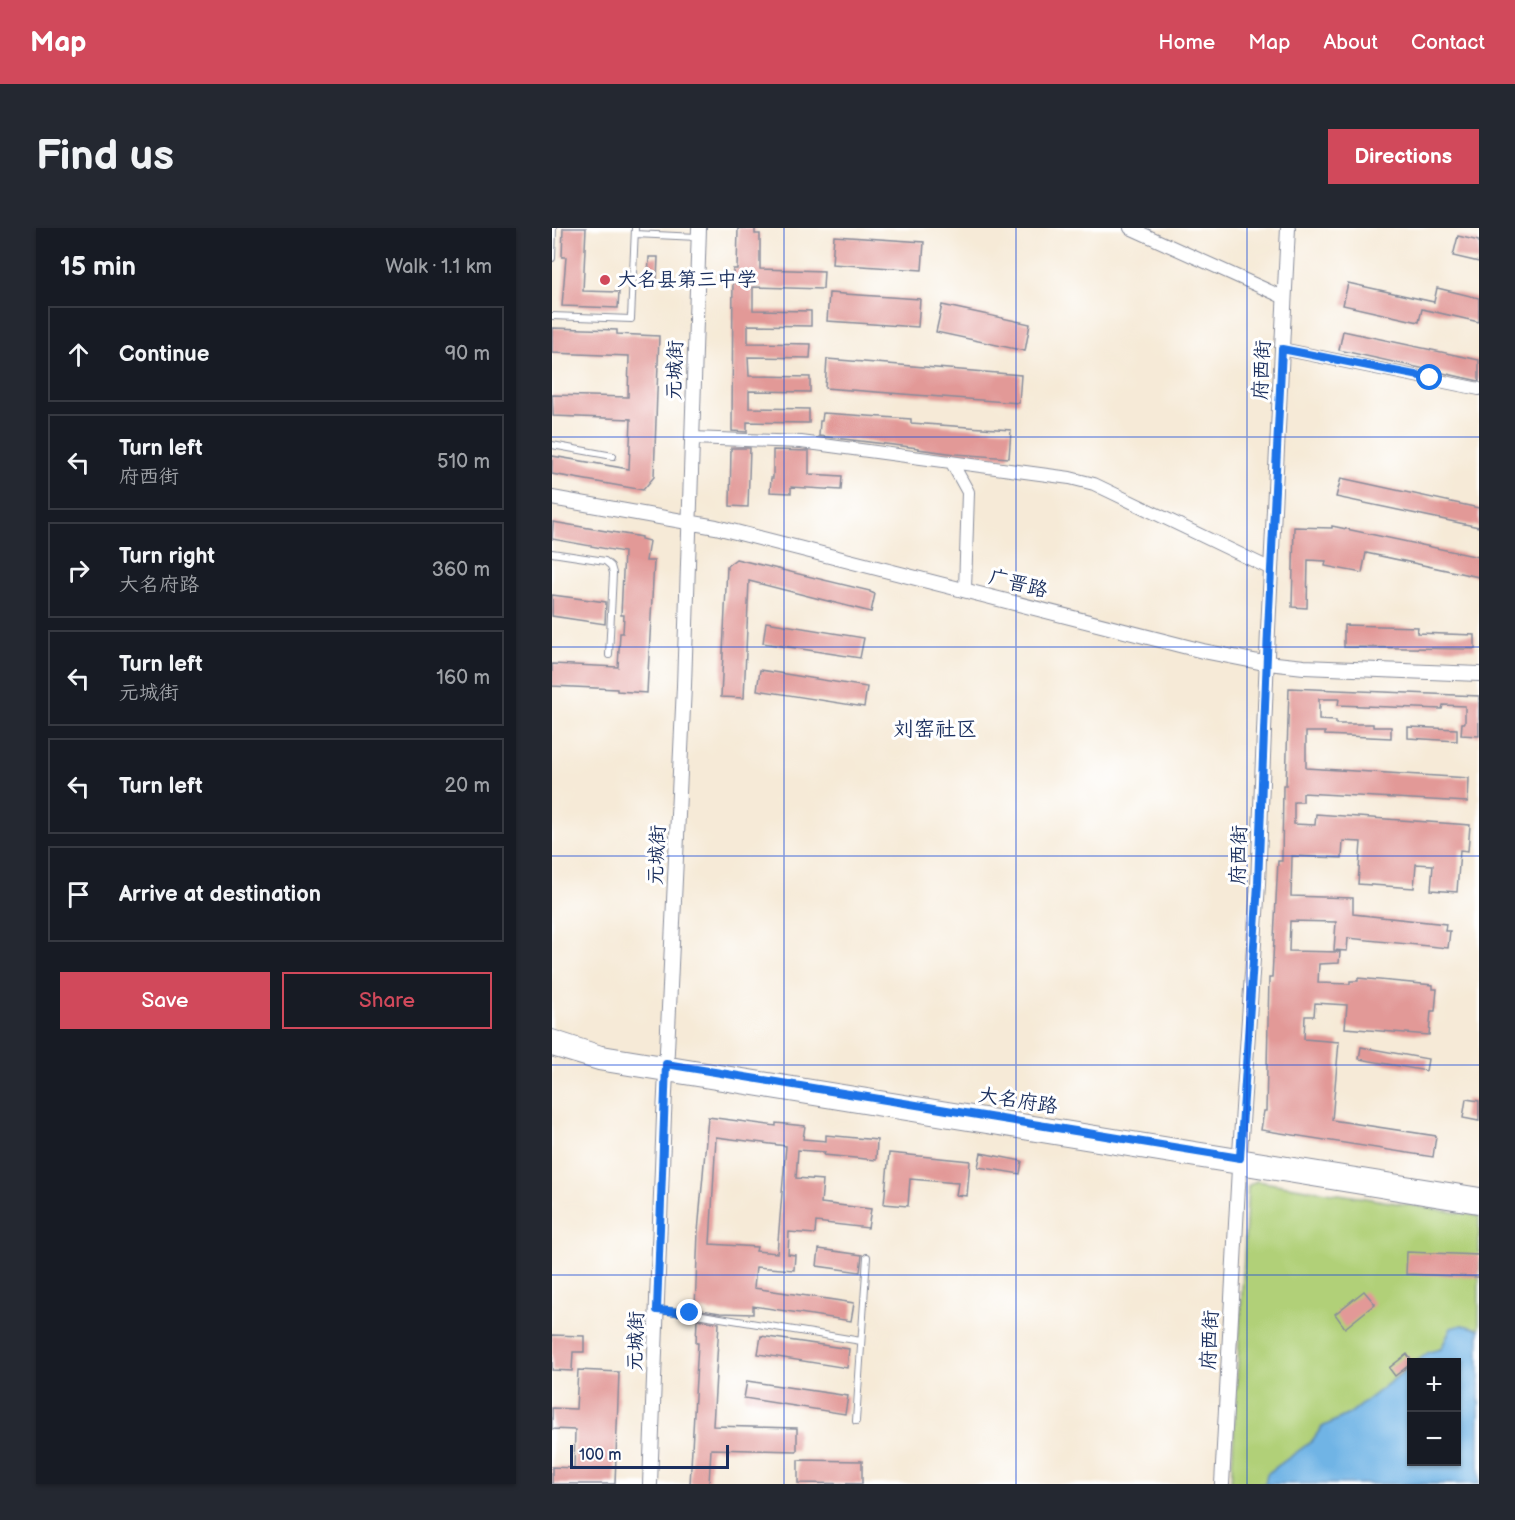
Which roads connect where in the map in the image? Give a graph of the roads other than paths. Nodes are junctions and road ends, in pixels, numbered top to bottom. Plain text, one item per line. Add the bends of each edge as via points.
1 (553, 228) edge
2 (1130, 228) edge
3 (1288, 228) edge
4 (635, 231) edge
5 (699, 232) edge
6 (552, 258) edge
7 (1285, 298) junction
8 (552, 316) edge
9 (1282, 349) junction
10 (1479, 389) edge
11 (692, 438) junction
12 (552, 445) edge
13 (613, 456) dead end
14 (952, 463) junction
15 (552, 498) edge
16 (689, 522) junction
17 (552, 553) edge
18 (1271, 569) junction
19 (965, 590) junction
20 (609, 655) dead end
21 (1267, 663) junction
22 (1479, 674) edge
23 (552, 1037) edge
24 (552, 1049) edge
25 (666, 1069) junction
26 (1240, 1163) junction
27 (1479, 1195) edge
28 (1479, 1206) edge
29 (867, 1257) dead end
30 (657, 1310) junction
31 (861, 1341) junction
32 (856, 1421) dead end
33 (650, 1484) edge
34 (1222, 1484) edge

1 - 6 lane
2 - 7 street
3 - 7 street, 府西街
4 - 5 lane
4 - 8 lane via 631,319
5 - 11 street, 元城街
7 - 9 street, 府西街
9 - 10 street
9 - 18 street, 府西街
11 - 14 street via 801,442
11 - 16 street, 元城街
12 - 13 lane
14 - 18 street via 1094,484
14 - 19 street via 968,492
15 - 16 street, 广晋路
16 - 19 street, 广晋路
16 - 25 street, 元城街
17 - 20 lane via 605,561 611,566
18 - 21 street, 府西街
19 - 21 street, 广晋路 via 1203,651
21 - 22 street, 广晋路
21 - 26 street, 府西街
23 - 25 street, 大名府路
24 - 25 street, 大名府路 via 599,1063
25 - 26 street, 大名府路
25 - 30 street, 元城街
26 - 27 street, 大名府路
26 - 28 street, 大名府路
26 - 34 street, 府西街
29 - 31 lane
30 - 31 lane
30 - 33 street, 元城街
31 - 32 lane

